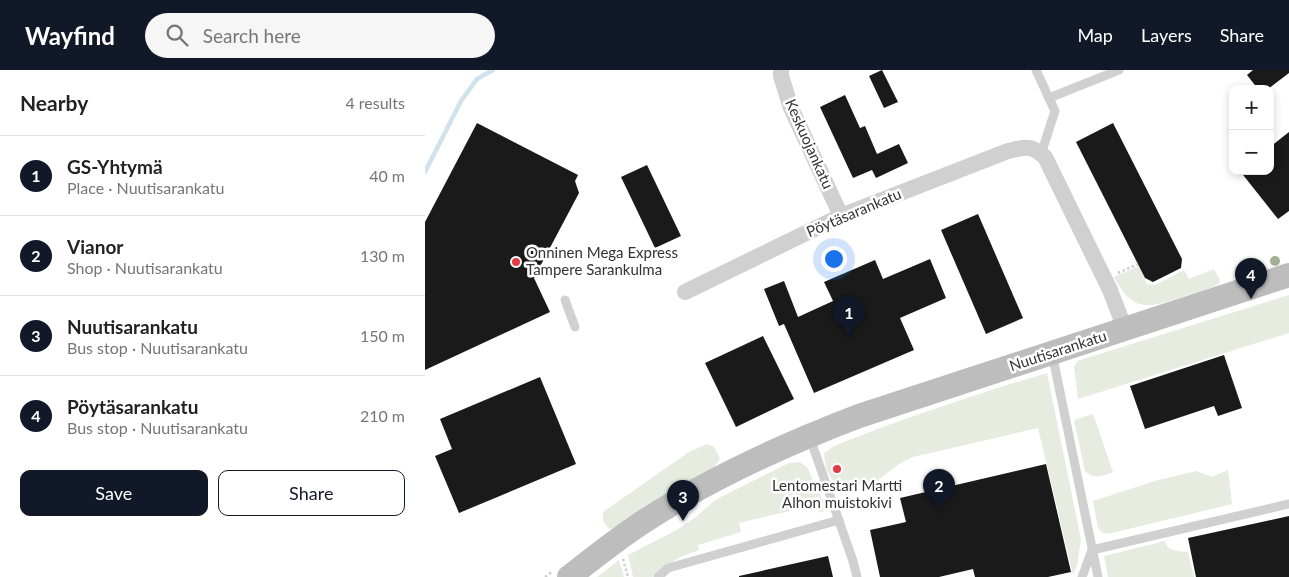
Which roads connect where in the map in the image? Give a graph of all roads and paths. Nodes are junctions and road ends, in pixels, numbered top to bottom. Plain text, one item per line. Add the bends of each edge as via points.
1 (781, 70) edge
2 (1036, 70) edge
3 (1119, 70) edge
4 (1049, 98) junction
5 (1041, 154) junction
6 (841, 216) junction
7 (1138, 264) dead end
8 (1112, 275) dead end
9 (1289, 275) edge
10 (685, 292) dead end
11 (565, 300) dead end
12 (575, 327) dead end
13 (1125, 329) junction
14 (1052, 353) junction
15 (809, 435) junction
16 (1289, 504) edge
17 (839, 520) junction
18 (621, 550) dead end
19 (1092, 550) junction
20 (569, 577) edge
21 (628, 577) edge
22 (658, 577) edge
23 (857, 577) edge
24 (1082, 577) edge
25 (1098, 577) edge

1 - 6 street, Keskuojankatu via 791,108
2 - 4 lane
3 - 4 lane
4 - 5 lane via 1055,111
5 - 6 street, Pöytäsarankatu via 1027,146 1008,151
5 - 13 street via 1110,290
6 - 10 street, Pöytäsarankatu
7 - 8 path
9 - 13 main road, Nuutisarankatu
11 - 12 lane
13 - 14 main road, Nuutisarankatu
14 - 15 main road, Nuutisarankatu
14 - 19 lane
15 - 17 lane
15 - 20 main road, Nuutisarankatu via 673,504
16 - 19 lane
17 - 22 lane via 668,568
17 - 23 lane
18 - 21 path
19 - 24 lane
19 - 25 lane

